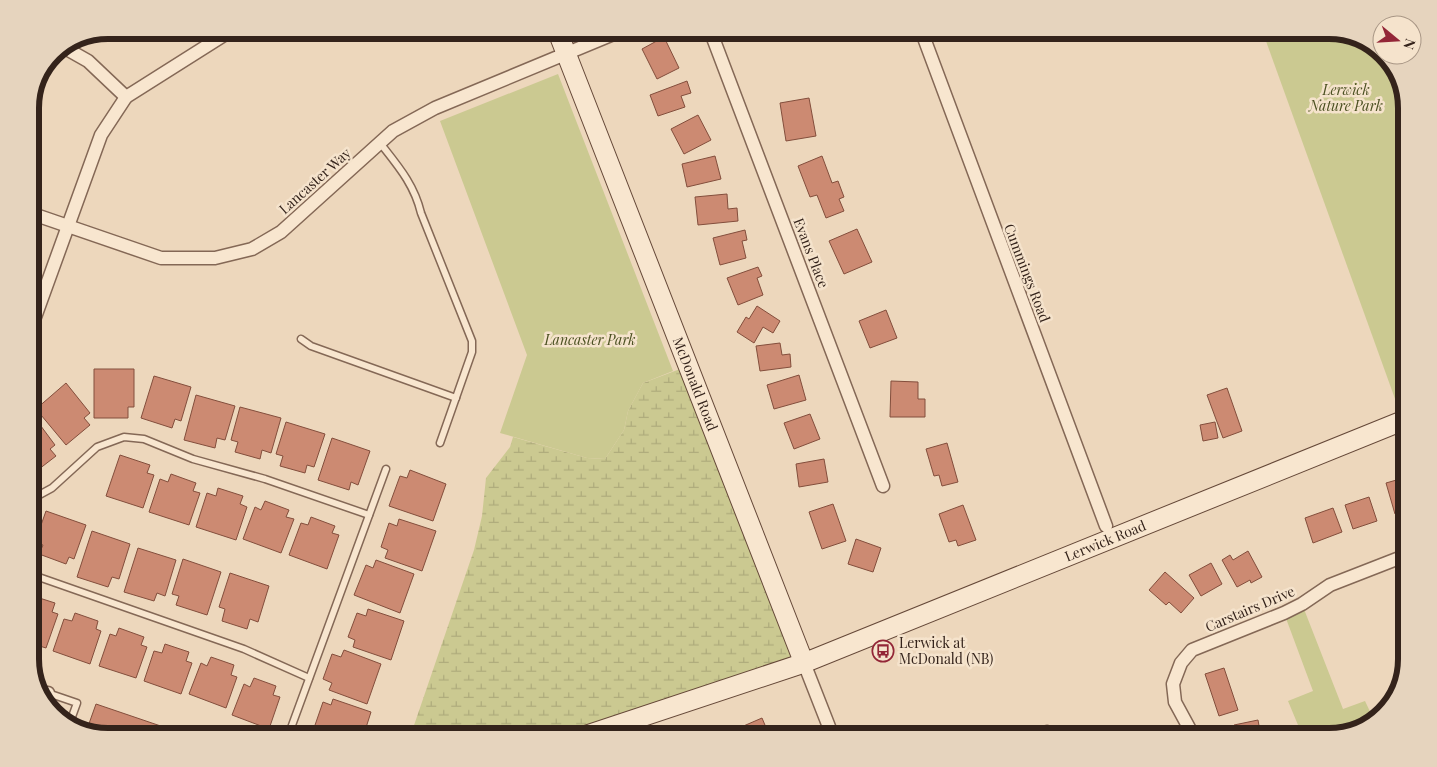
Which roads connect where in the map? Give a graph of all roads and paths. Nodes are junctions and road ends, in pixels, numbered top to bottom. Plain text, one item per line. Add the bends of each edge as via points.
1 (218, 39) edge
2 (561, 39) edge
3 (602, 39) edge
4 (713, 39) edge
5 (924, 39) edge
6 (70, 51) edge
7 (567, 54) junction
8 (126, 97) junction
9 (380, 143) junction
10 (39, 216) edge
11 (68, 226) junction
12 (39, 305) edge
13 (301, 339) dead end
14 (456, 398) junction
15 (1398, 423) edge
16 (440, 443) dead end
17 (386, 469) dead end
18 (883, 486) dead end
19 (39, 495) edge
20 (369, 515) junction
21 (1106, 526) dead end
22 (1398, 559) edge
23 (39, 577) edge
24 (804, 663) junction
25 (309, 678) junction
26 (718, 692) junction
27 (50, 697) edge
28 (72, 718) edge
29 (291, 728) dead end
30 (608, 728) edge
31 (641, 728) edge
32 (829, 728) edge
33 (1189, 728) edge

1 - 8 street
2 - 7 main road, McDonald Road
3 - 7 street, Lancaster Way
4 - 18 street, Evans Place
5 - 21 street, Cummings Road
6 - 8 street via 88,61
7 - 9 street, Lancaster Way via 435,108 393,131
7 - 24 main road, McDonald Road
8 - 11 street via 101,135
9 - 11 street, Lancaster Way via 280,232 252,249 215,258 161,258
9 - 14 lane via 417,197 472,342 472,352
10 - 11 street, Lancaster Way
11 - 12 street
13 - 14 lane via 312,346
14 - 16 lane
15 - 24 main road, Lerwick Road
17 - 20 lane
19 - 20 lane via 52,488 96,447 124,437 144,439 194,459 265,478
20 - 25 lane
22 - 33 street, Carstairs Drive via 1330,585 1284,613 1192,650 1181,662 1173,684 1175,702
23 - 25 lane via 244,648
24 - 26 main road, Lerwick Road
24 - 32 street, McDonald Road
25 - 29 lane
26 - 30 main road
26 - 31 main road
27 - 28 lane via 77,704

